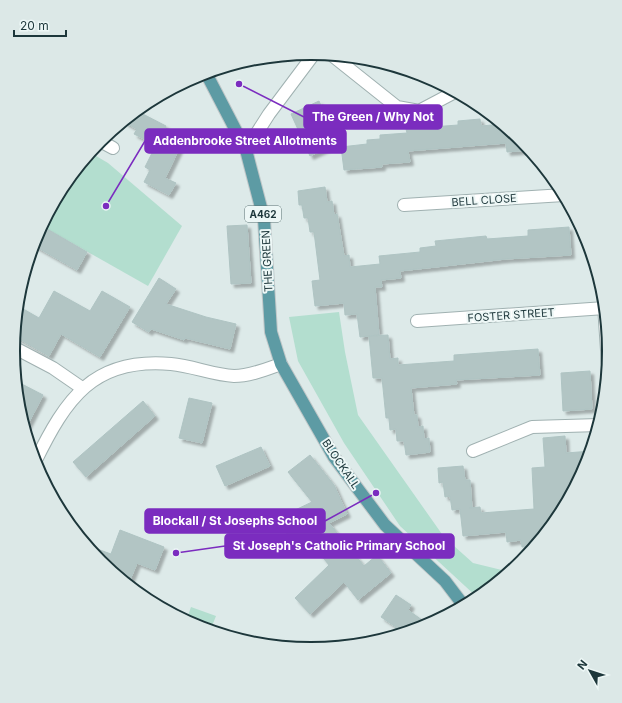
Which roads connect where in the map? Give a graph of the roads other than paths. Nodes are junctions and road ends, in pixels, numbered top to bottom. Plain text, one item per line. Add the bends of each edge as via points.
1 (309, 60) edge
2 (342, 62) edge
3 (209, 79) edge
4 (449, 95) edge
5 (107, 145) edge
6 (113, 148) dead end
7 (246, 150) junction
8 (557, 196) edge
9 (404, 205) dead end
10 (599, 308) edge
11 (417, 321) dead end
12 (20, 351) edge
13 (281, 364) junction
14 (82, 388) junction
15 (592, 425) edge
16 (473, 451) dead end
17 (39, 455) edge
18 (460, 601) edge

1 - 7 street
2 - 4 street via 397,106 419,111
3 - 7 main road, THE GREEN / A462
5 - 6 street
7 - 13 main road, THE GREEN / A462 via 264,219 271,332
8 - 9 street, BELL CLOSE
10 - 11 street, FOSTER STREET
12 - 14 street via 53,368
13 - 14 street via 259,372 236,376 172,364 146,364 125,367 109,373 94,379
13 - 18 main road, BLOCKALL / A462 via 334,457 385,525 445,581
14 - 17 street via 65,408
15 - 16 street via 532,427

